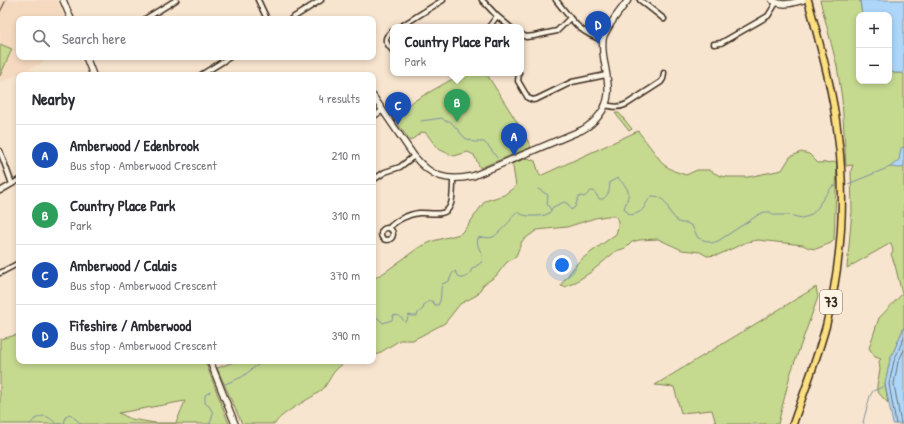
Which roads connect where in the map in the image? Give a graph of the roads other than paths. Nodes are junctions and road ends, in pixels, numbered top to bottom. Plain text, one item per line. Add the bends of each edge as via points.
1 (64, 0) edge
2 (176, 0) edge
3 (258, 0) edge
4 (321, 0) edge
5 (443, 0) edge
6 (482, 0) edge
7 (556, 0) edge
8 (628, 0) edge
9 (640, 0) edge
10 (803, 0) edge
11 (808, 0) edge
12 (774, 1) edge
13 (70, 16) edge
14 (150, 16) edge
15 (266, 16) edge
16 (296, 16) edge
17 (497, 16) junction
18 (570, 18) junction
19 (664, 19) dead end
20 (405, 24) edge
21 (491, 24) edge
22 (506, 24) edge
23 (390, 33) edge
24 (524, 36) edge
25 (603, 40) junction
26 (714, 44) dead end
27 (390, 47) edge
28 (87, 60) edge
29 (225, 60) edge
30 (91, 72) edge
31 (205, 72) edge
32 (664, 73) dead end
33 (519, 76) edge
34 (606, 76) junction
35 (376, 100) edge
36 (605, 105) junction
37 (383, 110) junction
38 (376, 115) edge
39 (0, 151) edge
40 (414, 156) junction
41 (376, 178) edge
42 (453, 178) junction
43 (16, 182) edge
44 (12, 184) junction
45 (0, 191) edge
46 (389, 228) dead end
47 (16, 265) edge
48 (0, 273) edge
49 (211, 364) edge
50 (235, 424) edge
51 (793, 424) edge

1 - 13 street
2 - 14 street
3 - 15 street
4 - 16 street
5 - 20 street
6 - 17 street
7 - 18 street
8 - 25 street via 606,31
9 - 19 street
10 - 12 street via 791,4
11 - 51 main road, 73 via 832,94 839,138 841,220 835,283 825,327
12 - 26 street via 768,16 721,43
17 - 21 street
17 - 22 street
18 - 24 street via 557,31
18 - 25 street via 585,33
23 - 27 street via 386,36 386,42
25 - 34 street
28 - 30 street
29 - 31 street
32 - 36 street via 661,82 627,104 621,107
33 - 34 street via 518,81 528,98 533,100 572,82
34 - 36 street via 608,95
35 - 37 street
36 - 42 street via 590,126 582,130 473,176
37 - 38 street
37 - 40 street
39 - 44 street
40 - 41 street via 400,167
40 - 42 street via 420,164 435,174
42 - 46 street via 451,204 448,210 440,214 410,215
43 - 44 street
44 - 45 street
47 - 48 street
49 - 50 street

